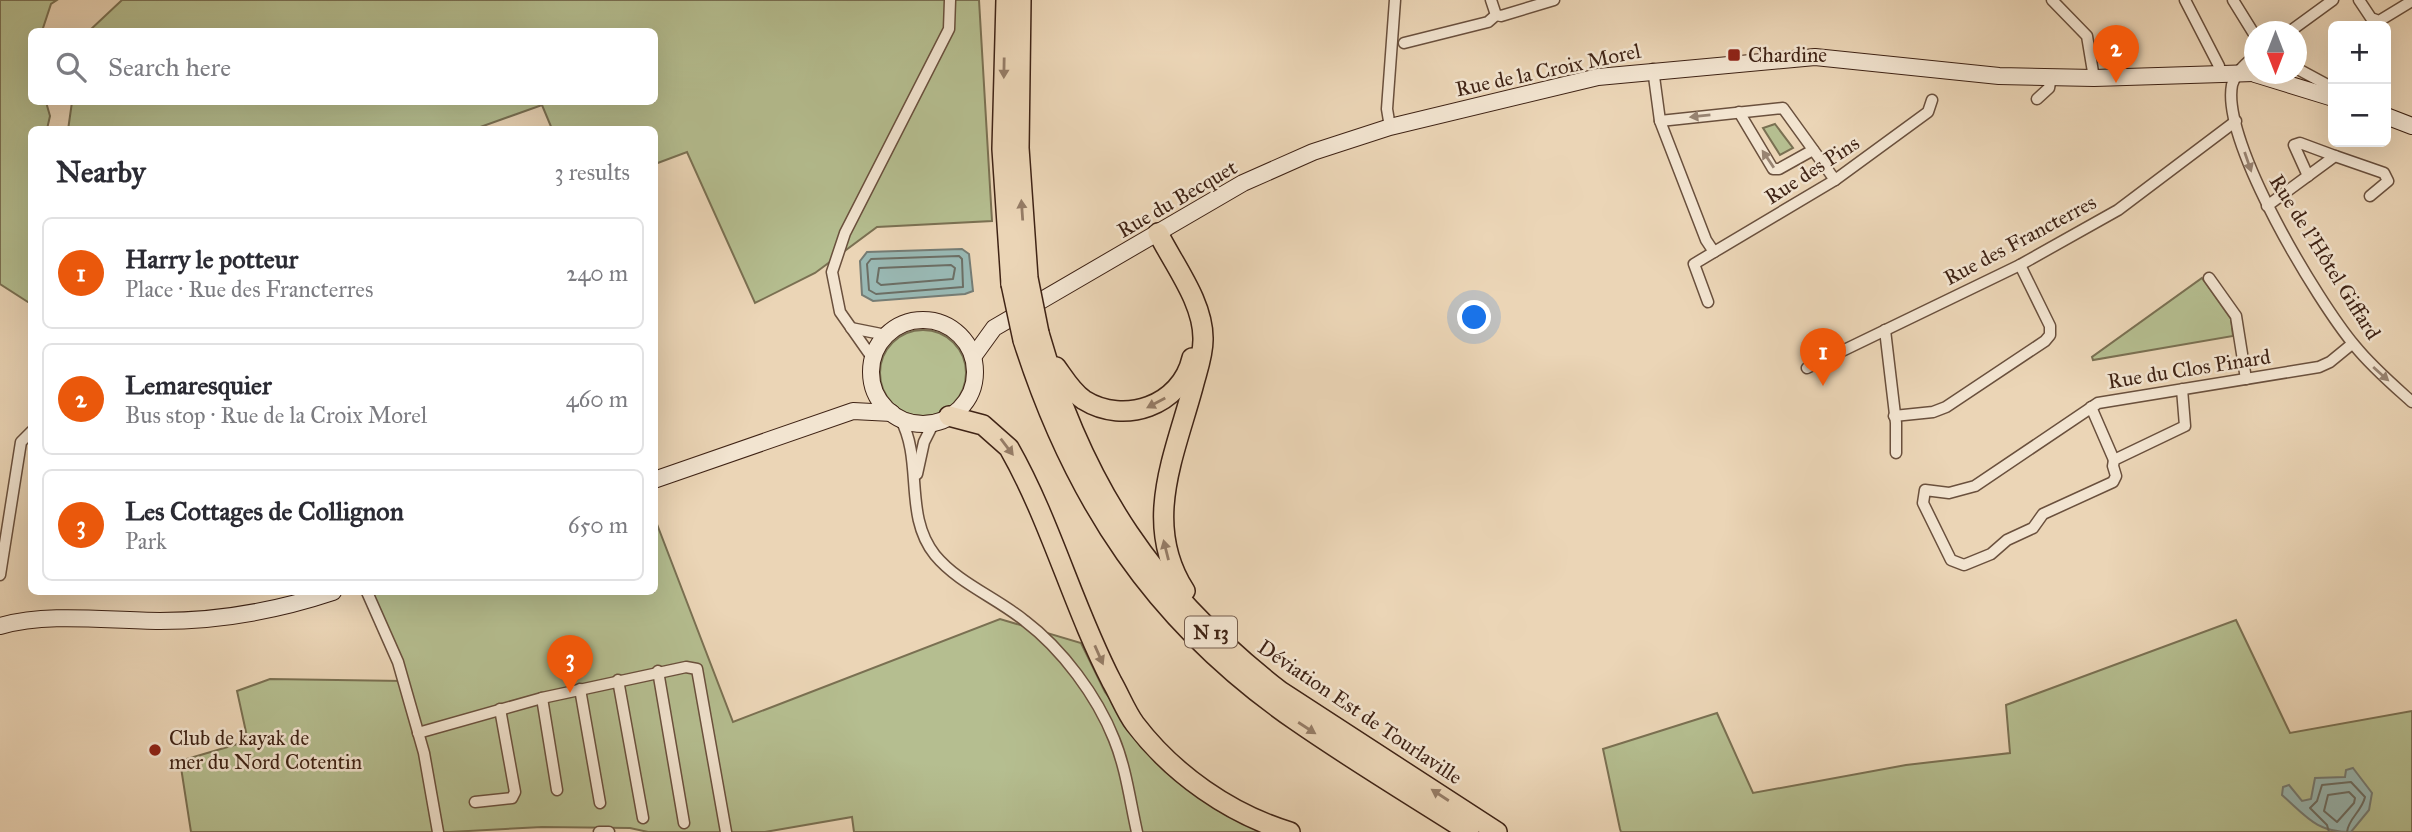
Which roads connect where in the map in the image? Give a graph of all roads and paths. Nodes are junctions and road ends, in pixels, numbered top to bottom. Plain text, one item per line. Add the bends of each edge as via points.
1 (950, 0) edge
2 (1006, 0) edge
3 (1021, 0) edge
4 (1395, 0) edge
5 (1491, 0) edge
6 (1554, 0) edge
7 (2052, 0) edge
8 (2185, 0) edge
9 (2233, 0) edge
10 (2333, 0) edge
11 (2359, 0) edge
12 (2412, 1) edge
13 (1496, 15) junction
14 (2247, 21) edge
15 (2304, 21) edge
16 (1404, 43) dead end
17 (2244, 67) edge
18 (1653, 69) junction
19 (2238, 73) junction
20 (2244, 73) edge
21 (2219, 74) junction
22 (2307, 74) edge
23 (2051, 77) junction
24 (2094, 78) junction
25 (2289, 84) edge
26 (2328, 85) edge
27 (2328, 96) edge
28 (2037, 99) dead end
29 (1932, 100) dead end
30 (1740, 113) junction
31 (2391, 119) edge
32 (1660, 121) junction
33 (2236, 121) junction
34 (2412, 126) edge
35 (1390, 127) junction
36 (1812, 149) junction
37 (2335, 156) junction
38 (2308, 176) junction
39 (1835, 180) junction
40 (2370, 196) dead end
41 (2267, 206) junction
42 (1152, 237) junction
43 (1714, 252) junction
44 (2020, 265) junction
45 (2209, 278) dead end
46 (1019, 281) junction
47 (1708, 302) dead end
48 (851, 328) junction
49 (994, 328) junction
50 (1885, 330) junction
51 (956, 332) junction
52 (886, 335) junction
53 (1036, 342) junction
54 (2352, 344) junction
55 (972, 357) junction
56 (873, 359) junction
57 (1807, 368) dead end
58 (2246, 379) junction
59 (873, 386) junction
60 (2182, 389) junction
61 (2412, 402) edge
62 (2091, 407) junction
63 (853, 411) junction
64 (896, 416) junction
65 (1894, 416) junction
66 (942, 419) junction
67 (28, 435) edge
68 (1896, 453) dead end
69 (2114, 460) junction
70 (658, 480) edge
71 (916, 480) junction
72 (0, 575) edge
73 (321, 595) edge
74 (367, 595) edge
75 (0, 626) edge
76 (1209, 631) junction
77 (658, 671) junction
78 (618, 680) junction
79 (580, 689) junction
80 (542, 698) junction
81 (500, 709) junction
82 (418, 733) junction
83 (557, 790) dead end
84 (475, 802) dead end
85 (600, 803) dead end
86 (643, 818) dead end
87 (684, 823) dead end
88 (438, 832) edge
89 (599, 832) edge
90 (609, 832) edge
91 (726, 832) edge
92 (1137, 832) edge
93 (1290, 832) edge
94 (1469, 832) edge
95 (1497, 832) edge

1 - 48 street via 949,29 837,250 834,294
2 -> 46 highway, Déviation Est de Tourlaville / N 13 via 1002,149
46 -> 3 highway, Déviation Est de Tourlaville / N 13
4 - 35 street via 1387,109
5 - 13 street
6 - 13 street
7 - 24 street via 2087,36
8 - 21 street
9 - 14 street
10 - 15 street
11 - 12 street via 2371,18 2379,21
13 - 16 street via 1480,25
17 - 19 street
18 - 23 main road, Rue de la Croix Morel via 1815,57 1972,74
18 - 32 street
18 - 35 main road, Rue de la Croix Morel via 1598,77
19 - 20 main road, Rue de la Croix Morel
19 - 21 main road, Rue de la Croix Morel
19 - 33 street, Rue de l'Hôtel Giffard via 2231,93
21 - 24 main road, Rue de la Croix Morel
22 - 26 street
23 - 24 main road, Rue de la Croix Morel
23 - 28 street via 2049,88
25 - 27 main road, Rue de la Croix Morel
29 - 39 street, Rue des Pins via 1928,112
30 -> 32 street
30 - 36 street via 1783,108
36 -> 30 street via 1773,169
31 - 34 main road
32 - 43 street
33 -> 41 street, Rue de l'Hôtel Giffard
33 - 44 street, Rue des Francterres via 2118,210
35 - 42 main road, Rue du Becquet via 1266,173
36 - 39 street
37 - 38 street
37 - 38 street via 2294,145
37 - 40 street via 2384,173 2388,181
38 - 41 street
39 - 43 street, Rue des Pins
41 - 54 street, Rue de l'Hôtel Giffard
42 - 49 main road, Rue du Becquet
42 -> 53 highway via 1187,304 1195,332 1190,366 1163,401 1145,409 1109,411 1082,399
76 -> 42 highway via 1174,574 1162,535 1167,487 1203,339 1198,311
43 - 47 street via 1694,264
44 - 50 street, Rue des Francterres
44 - 65 street via 2050,326 2045,341 1946,407
45 - 58 street via 2236,316
46 - 53 highway, Déviation Est de Tourlaville / N 13, bridge
48 - 52 street
48 - 56 street
49 - 51 main road, Rue du Becquet
49 - 55 main road, Rue du Becquet
50 - 57 street, Rue des Francterres
50 - 65 street
51 - 52 main road via 923,320
51 - 55 main road
52 - 56 main road
53 - 76 highway, Déviation Est de Tourlaville / N 13 via 1073,434 1106,499 1136,546
53 -> 94 highway, Déviation Est de Tourlaville / N 13 via 1041,395 1078,479 1123,554 1157,597 1203,645 1294,720
54 - 58 street, Rue du Clos Pinard via 2319,367
54 -> 61 street, Rue de l'Hôtel Giffard
55 - 66 main road via 973,384 960,408
56 - 59 main road
58 - 60 street, Rue du Clos Pinard
59 - 63 main road
59 - 64 main road via 879,400
60 - 62 street, Rue du Clos Pinard
60 - 69 street via 2185,426
62 - 69 street
62 - 69 street, Rue du Clos Pinard via 1975,486 1949,493 1925,490 1923,503 1948,555 1954,564 1964,565 2034,528 2043,514 2113,482
63 - 64 main road
63 - 70 main road
64 - 66 main road via 918,423
64 - 71 street via 909,435
65 - 68 street
66 - 71 street via 924,442
66 -> 93 highway via 983,425 1009,448 1101,660 1134,723 1168,761 1198,785 1254,818
67 - 72 street via 21,442
71 - 92 street via 916,514 935,556 1026,621 1085,686 1115,739
73 - 75 main road via 195,620 38,620
74 - 82 street via 398,662
95 -> 76 highway, Déviation Est de Tourlaville / N 13 via 1280,691
77 - 78 street
77 - 87 street
77 - 91 street via 686,667 697,669 700,675
78 - 79 street
78 - 86 street
79 - 80 street
79 - 85 street
80 - 81 street
80 - 83 street
81 - 82 street
81 - 84 street via 514,792 504,801
82 - 88 street
89 - 90 street

